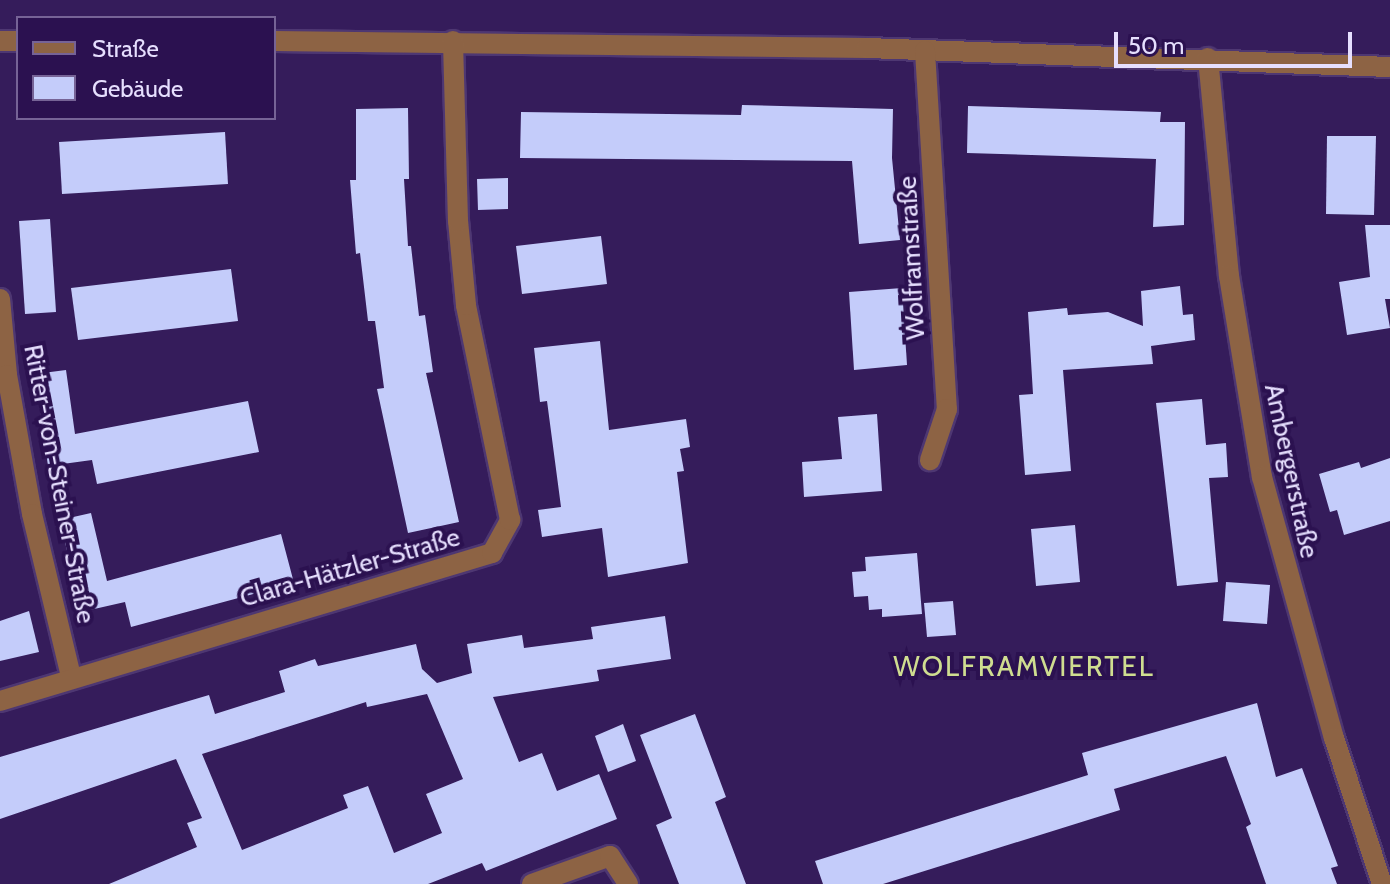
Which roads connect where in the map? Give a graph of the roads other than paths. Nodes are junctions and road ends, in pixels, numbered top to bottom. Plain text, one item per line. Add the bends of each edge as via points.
1 (276, 41) edge
2 (453, 41) junction
3 (925, 51) junction
4 (1208, 58) junction
5 (1390, 67) edge
6 (0, 299) edge
7 (930, 460) dead end
8 (71, 677) junction
9 (0, 701) edge
10 (532, 884) edge
11 (628, 884) edge
12 (1382, 884) edge

1 - 2 street
2 - 3 street
2 - 8 street, Clara-Hätzler-Straße via 466,305 510,520 492,553
3 - 4 street
3 - 7 street, Wolframstraße via 947,409
4 - 5 street
4 - 12 street, Ambergerstraße via 1231,290 1262,477 1334,738
6 - 8 street, Ritter-von-Steiner-Straße via 7,375 32,514
8 - 9 street, Clara-Hätzler-Straße
10 - 11 street via 610,856

